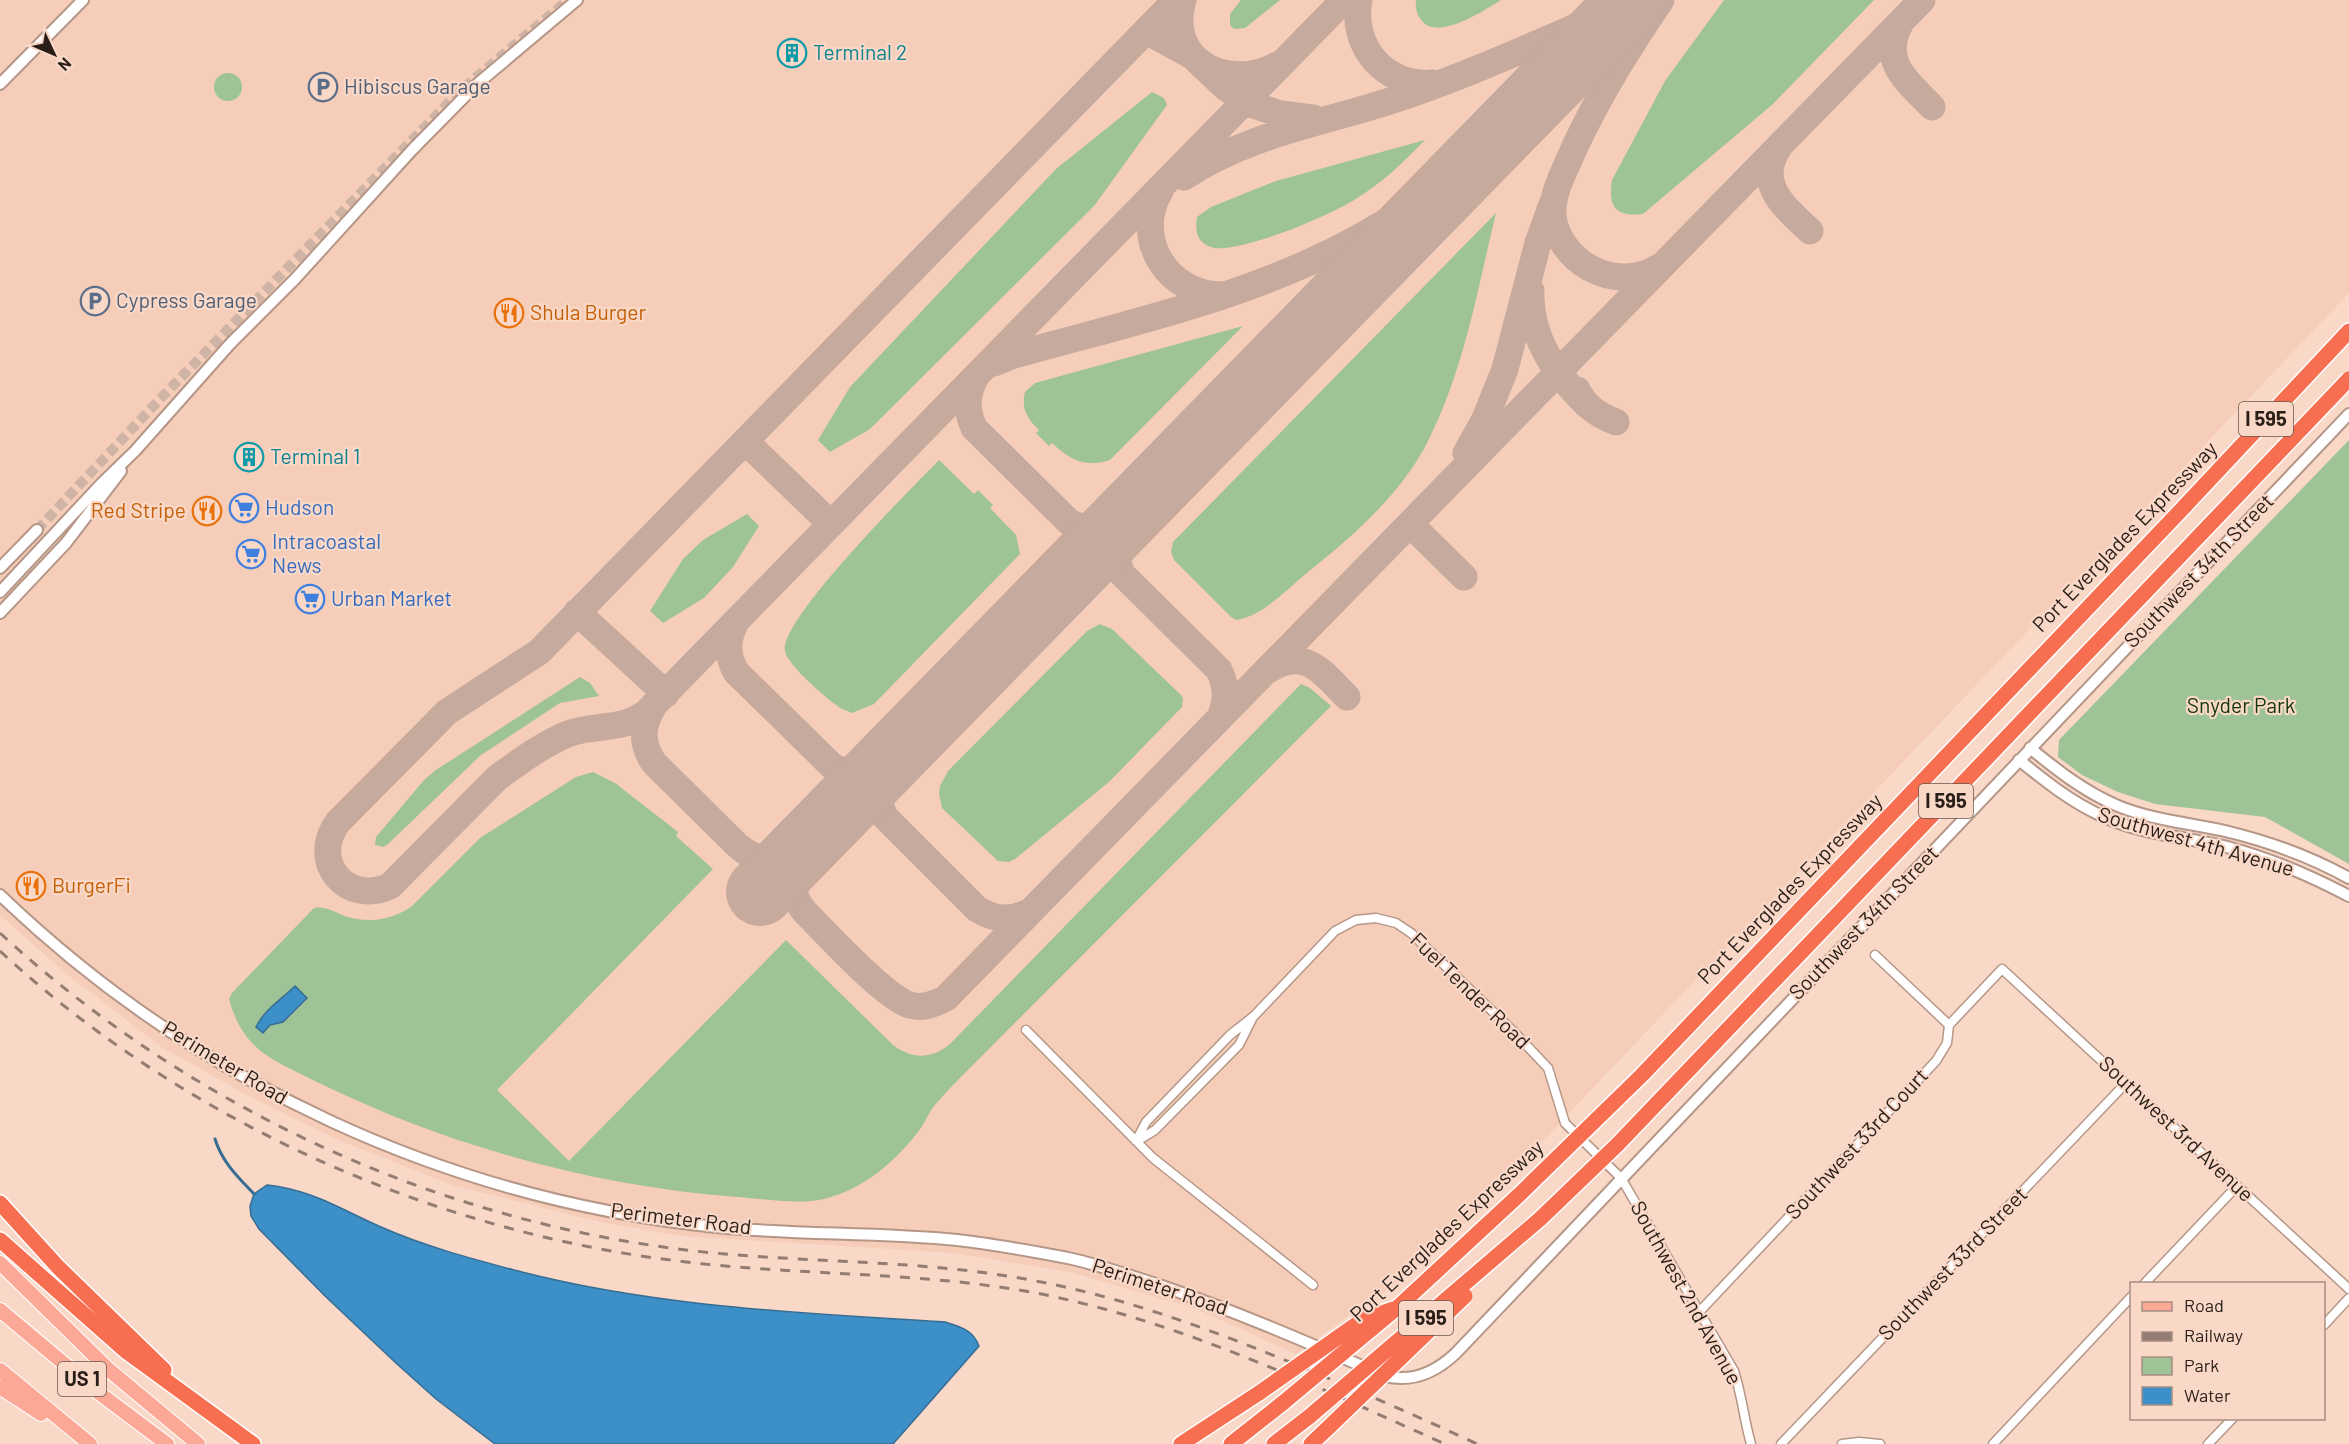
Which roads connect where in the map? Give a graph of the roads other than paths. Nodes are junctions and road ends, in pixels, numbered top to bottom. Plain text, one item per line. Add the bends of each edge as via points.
1 (83, 0) edge
2 (577, 0) edge
3 (0, 84) edge
4 (2349, 331) edge
5 (2349, 379) edge
6 (2349, 414) edge
7 (135, 451) junction
8 (37, 530) tunnel mouth
9 (0, 568) edge
10 (0, 592) edge
11 (0, 613) edge
12 (2030, 748) junction
13 (2019, 760) junction
14 (2349, 878) edge
15 (0, 895) edge
16 (2349, 896) edge
17 (1875, 955) dead end
18 (2002, 969) joint
19 (1254, 1016) junction
20 (1949, 1025) junction
21 (1026, 1030) dead end
22 (2126, 1083) junction
23 (1136, 1142) junction
24 (1621, 1179) junction
25 (2237, 1186) junction
26 (0, 1203) edge
27 (1540, 1219) junction
28 (0, 1240) edge
29 (0, 1263) edge
30 (2146, 1282) edge
31 (1313, 1286) dead end
32 (2349, 1289) edge
33 (2130, 1298) edge
34 (2349, 1298) edge
35 (1398, 1307) junction
36 (0, 1310) edge
37 (1700, 1311) junction
38 (2325, 1323) edge
39 (0, 1370) edge
40 (1424, 1375) joint
41 (0, 1387) edge
42 (215, 1417) junction
43 (2232, 1420) edge
44 (87, 1442) edge
45 (167, 1444) edge
46 (198, 1444) edge
47 (254, 1444) edge
48 (1181, 1444) edge
49 (1231, 1444) edge
50 (1274, 1444) edge
51 (1311, 1444) edge
52 (1751, 1444) edge
53 (1781, 1444) edge
54 (1842, 1444) edge
55 (1880, 1444) edge
56 (1993, 1444) edge
57 (2208, 1444) edge

1 - 3 street
2 - 7 street via 476,85 420,142
4 - 35 highway, Port Everglades Expressway / I 595, bridge via 1642,1075
5 - 27 highway, I 595, bridge via 1712,1047
6 - 12 street, Southwest 34th Street
7 - 10 street
7 - 11 street via 59,552
8 - 9 street
12 - 13 street, Southwest 34th Street
12 - 14 street, Southwest 4th Avenue via 2066,777 2119,807 2266,843
13 - 16 street, Southwest 4th Avenue via 2071,800 2104,818 2260,856
13 - 24 street, Southwest 34th Street
15 - 40 street, Perimeter Road via 97,979 233,1072 327,1121 437,1165 555,1199 670,1221 954,1240 1074,1259 1239,1313 1385,1376 1408,1379
17 - 20 street
18 - 20 street, Southwest 33rd Court
18 - 22 street, Southwest 3rd Avenue
19 - 23 street, Fuel Tender Road via 1230,1035 1146,1122
19 - 23 street, Fuel Tender Road via 1239,1045 1155,1130
19 - 24 street, Fuel Tender Road via 1335,931 1356,920 1386,919 1411,933 1548,1068 1565,1123
20 - 37 street, Southwest 33rd Court via 1947,1043 1936,1060
21 - 23 street
22 - 25 street, Southwest 3rd Avenue
22 - 53 street, Southwest 33rd Street
23 - 31 street
24 - 37 street, Southwest 2nd Avenue
24 - 40 street, Southwest 34th Street via 1448,1360
25 - 30 street
25 - 32 street, Southwest 3rd Avenue
26 - 42 highway via 88,1297
27 - 50 highway, I 595, bridge
27 - 51 highway, bridge via 1443,1320
28 - 42 highway via 127,1352
29 - 46 main road via 110,1370
33 - 56 street
34 - 38 street
35 - 48 highway, bridge via 1364,1319
35 - 49 highway, Port Everglades Expressway / I 595, bridge
36 - 45 main road, US 1 via 99,1394
37 - 52 street, Southwest 2nd Avenue via 1734,1371
39 - 44 main road, US 1
41 - 44 main road
42 - 47 highway
43 - 57 street
54 - 55 street

